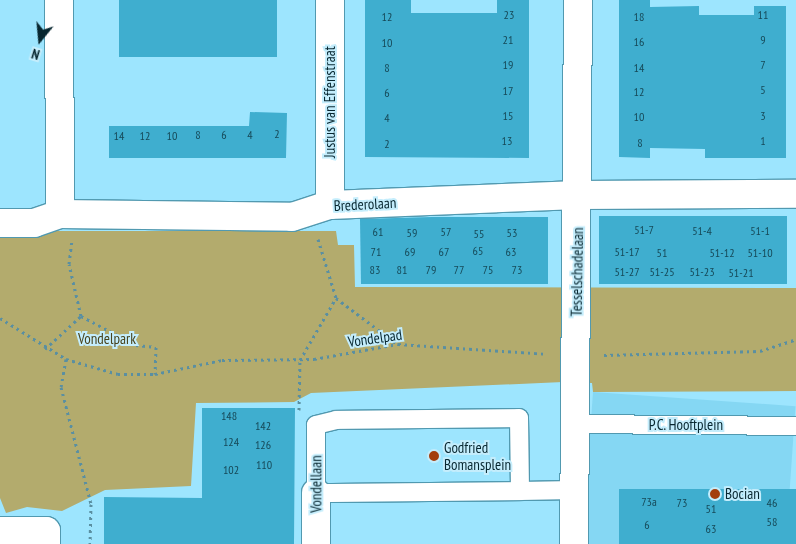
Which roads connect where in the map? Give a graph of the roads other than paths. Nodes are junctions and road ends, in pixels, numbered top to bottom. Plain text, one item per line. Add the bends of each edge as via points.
1 (59, 0) edge
2 (330, 0) edge
3 (578, 0) edge
4 (796, 194) edge
5 (578, 195) junction
6 (322, 207) junction
7 (68, 214) junction
8 (0, 223) edge
9 (575, 424) junction
10 (796, 426) edge
11 (574, 490) junction
12 (520, 491) junction
13 (316, 493) junction
14 (0, 531) edge
15 (46, 544) edge
16 (316, 544) edge
17 (574, 544) edge

1 - 7 street
2 - 6 street, Justus van Effenstraat
3 - 5 street, Tesselschadelaan
4 - 5 street, Brederolaan
5 - 6 street, Brederolaan
5 - 9 street, Tesselschadelaan
6 - 7 street, Brederolaan via 292,217
7 - 8 street, Brederolaan via 34,223
9 - 10 lane, P.C. Hooftplein
9 - 11 street, Tesselschadelaan
11 - 12 lane
11 - 17 street, Tesselschadelaan
12 - 13 lane
12 - 13 lane, Vondellaan via 519,418 336,420 316,425
13 - 16 street, Vondellaan
14 - 15 street via 46,531

